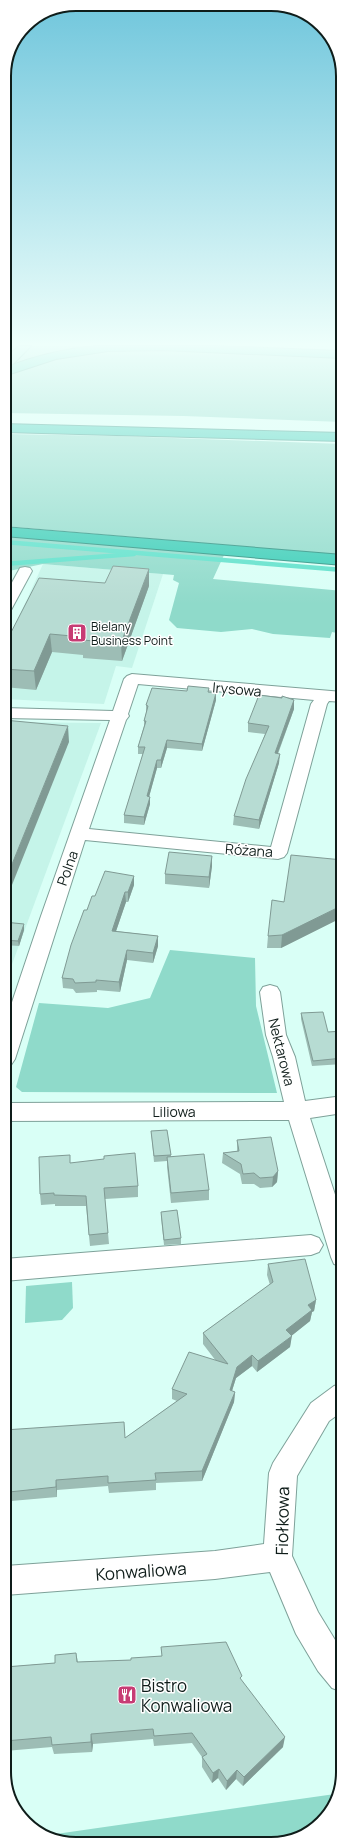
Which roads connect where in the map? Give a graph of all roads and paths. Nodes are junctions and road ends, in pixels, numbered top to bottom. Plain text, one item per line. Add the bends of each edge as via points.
1 (199, 432) edge
2 (336, 438) edge
3 (11, 532) edge
4 (336, 559) edge
5 (25, 571) dead end
6 (11, 597) edge
7 (132, 679) joint
8 (325, 695) junction
9 (336, 696) edge
10 (11, 713) edge
11 (120, 716) junction
12 (80, 834) junction
13 (270, 992) dead end
14 (11, 1037) edge
15 (336, 1105) edge
16 (297, 1111) junction
17 (11, 1112) edge
18 (336, 1235) edge
19 (311, 1245) dead end
20 (11, 1269) edge
21 (336, 1400) edge
22 (278, 1557) junction
23 (11, 1580) edge
24 (336, 1668) edge

1 - 2 highway
3 - 4 highway
5 - 6 street
7 - 8 street, Irysowa
7 - 11 street, Polna
8 - 9 street, Irysowa
8 - 12 street, Różana via 319,704 278,853
10 - 11 street
11 - 12 street, Polna
12 - 14 street, Polna via 50,916
13 - 16 street, Nektarowa via 276,1035
15 - 16 street, Liliowa
16 - 17 street, Liliowa
16 - 18 street
19 - 20 street
21 - 22 street, Fiołkowa via 320,1412 283,1473
22 - 23 street, Konwaliowa via 214,1565
22 - 24 street, Fiołkowa via 307,1623

